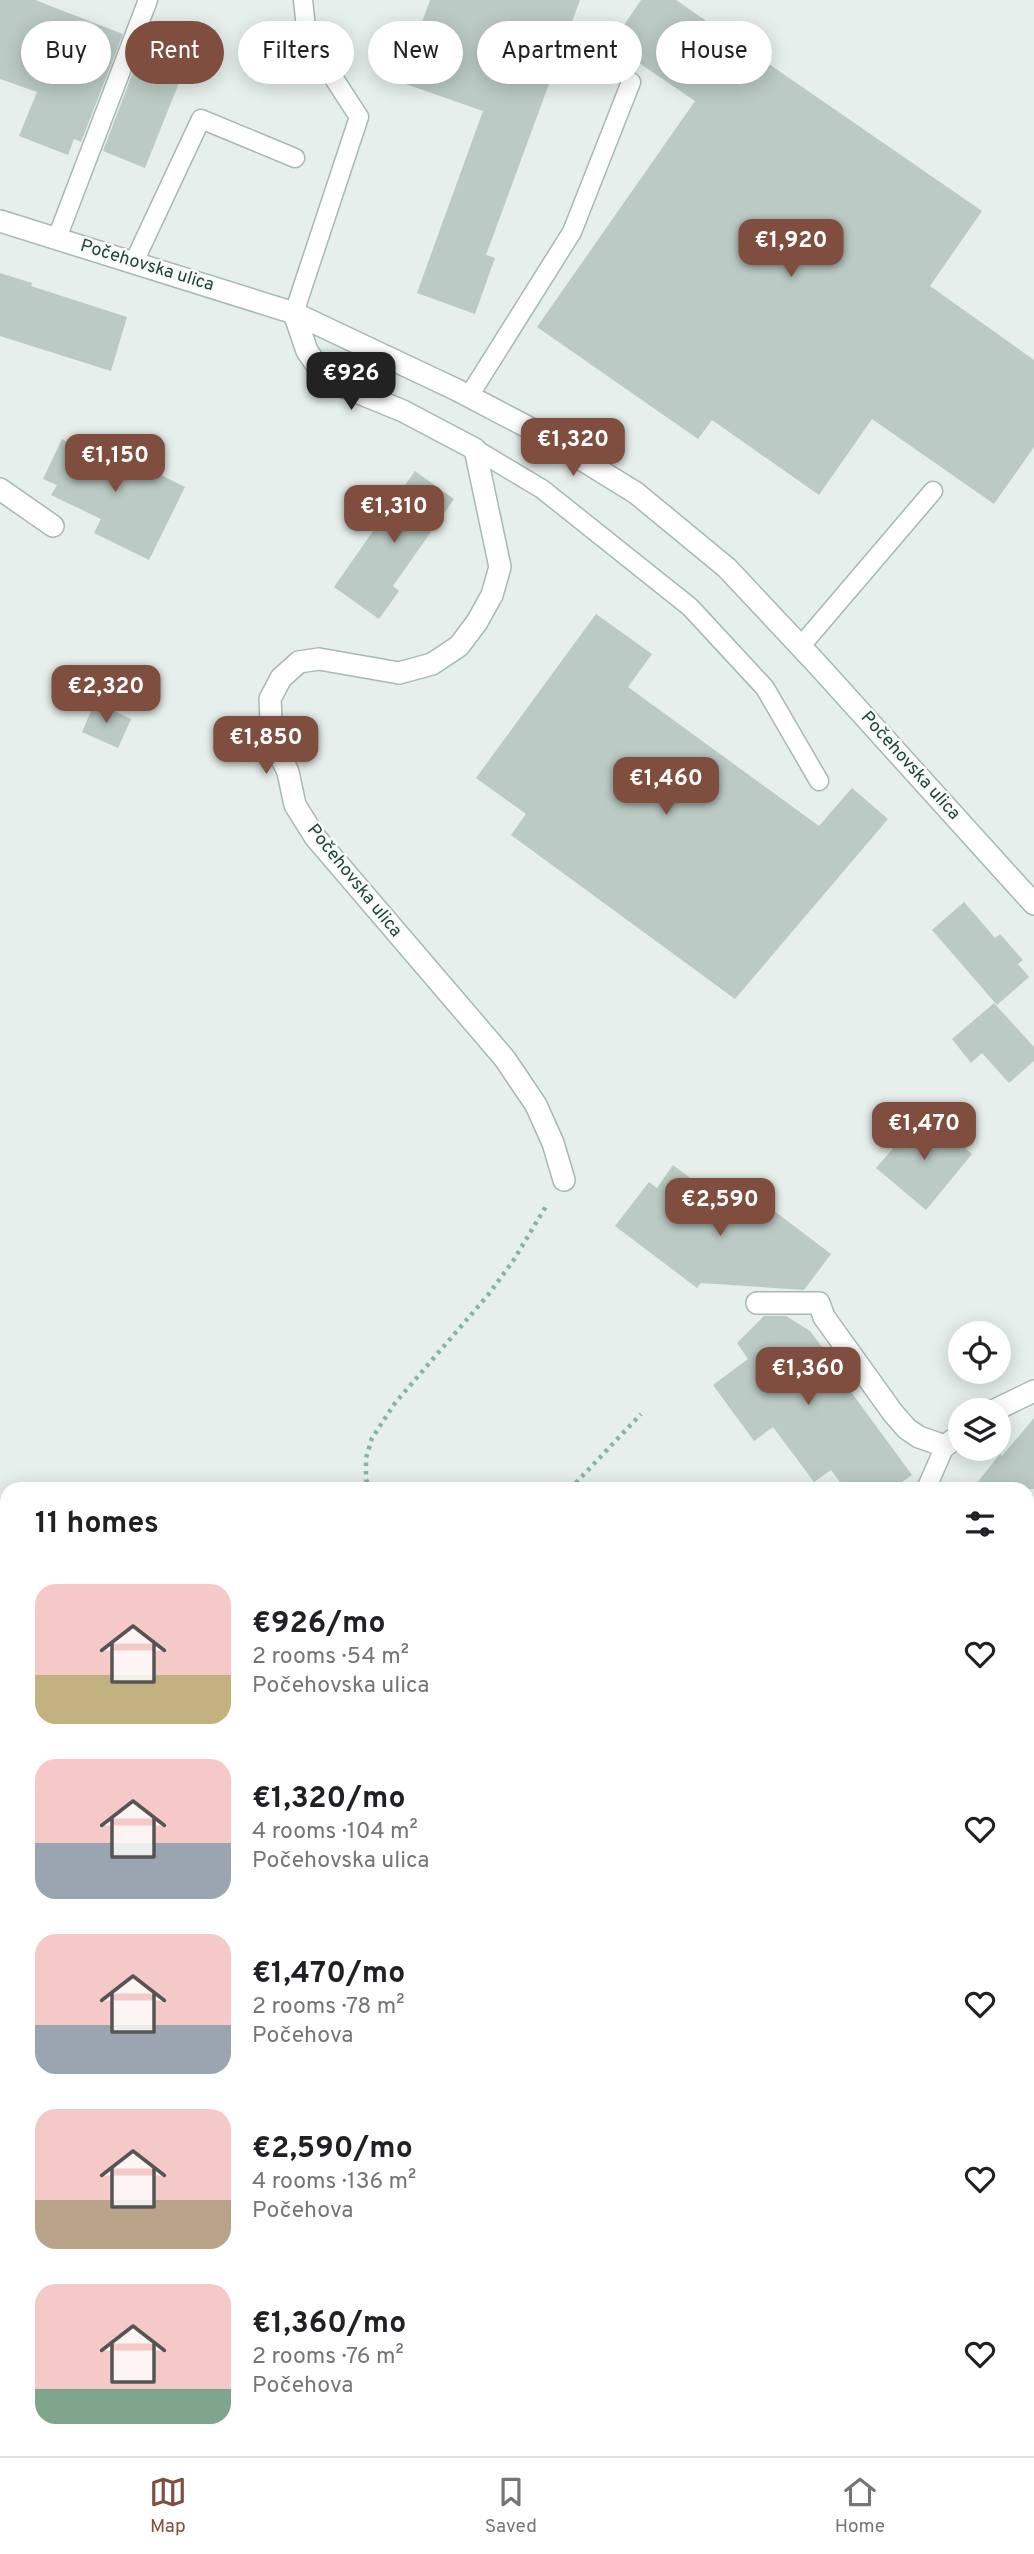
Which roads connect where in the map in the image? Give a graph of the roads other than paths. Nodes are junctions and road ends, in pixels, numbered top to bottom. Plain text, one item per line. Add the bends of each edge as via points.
1 (148, 0) edge
2 (303, 0) edge
3 (630, 84) edge
4 (295, 158) dead end
5 (0, 221) edge
6 (57, 238) junction
7 (135, 262) junction
8 (294, 313) junction
9 (469, 396) junction
10 (475, 449) junction
11 (0, 489) edge
12 (933, 491) dead end
13 (53, 526) dead end
14 (800, 647) junction
15 (819, 781) dead end
16 (1034, 904) edge
17 (564, 1180) road end
18 (757, 1303) dead end
19 (1034, 1391) edge
20 (1011, 1402) edge
21 (948, 1440) edge
22 (948, 1449) edge
23 (930, 1482) edge

1 - 6 lane
2 - 8 lane via 307,37 359,117
3 - 9 lane via 572,232
4 - 7 lane via 201,119
5 - 6 street, Počehovska ulica
6 - 7 street, Počehovska ulica
7 - 8 street, Počehovska ulica
8 - 9 street, Počehovska ulica
8 - 10 street via 307,351 327,380 402,411
9 - 14 street, Počehovska ulica via 636,493 727,568
10 - 15 lane via 542,489 690,607 765,688
10 - 17 street, Počehovska ulica via 499,567 492,595 477,622 459,646 432,664 400,673 319,659 299,662 281,678 270,699 272,738 288,772 295,805 315,837 505,1059 536,1105
11 - 13 street
12 - 14 lane
14 - 16 street, Počehovska ulica
18 - 21 street via 819,1303 824,1317 907,1429 919,1437
19 - 20 street
22 - 23 lane

